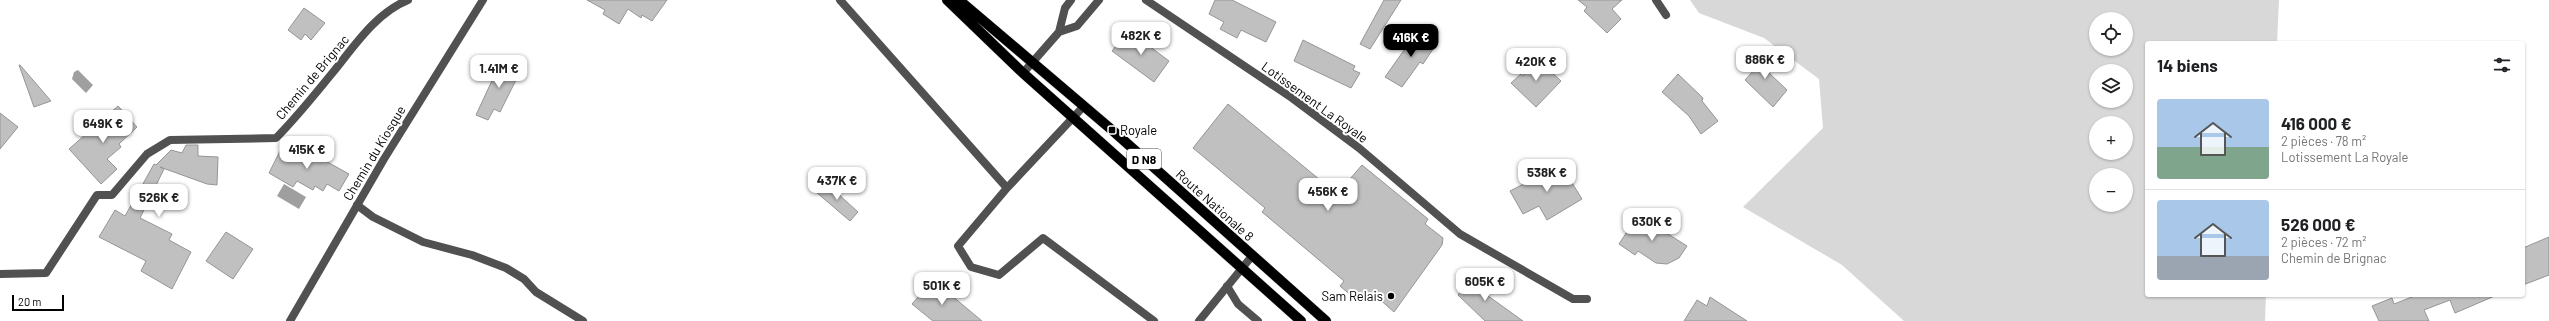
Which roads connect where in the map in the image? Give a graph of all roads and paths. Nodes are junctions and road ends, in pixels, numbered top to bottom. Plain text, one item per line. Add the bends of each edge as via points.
1 (408, 0) edge
2 (483, 0) edge
3 (840, 0) edge
4 (947, 0) edge
5 (959, 0) edge
6 (1071, 0) edge
7 (1099, 0) edge
8 (1146, 0) edge
9 (1656, 0) edge
10 (1666, 14) dead end
11 (1059, 32) junction
12 (1032, 62) junction
13 (1023, 73) junction
14 (1084, 106) junction
15 (1073, 118) junction
16 (1006, 188) junction
17 (357, 205) junction
18 (1252, 256) junction
19 (1242, 269) junction
20 (0, 274) edge
21 (1227, 286) junction
22 (1587, 299) dead end
23 (290, 321) edge
24 (583, 321) edge
25 (1154, 321) edge
26 (1199, 321) edge
27 (1258, 321) edge
28 (1301, 321) edge
29 (1326, 321) edge

1 - 20 street, Chemin de Brignac via 397,4 369,27 297,118 276,138 170,140 147,154 112,195 97,195 46,272
2 - 17 street, Chemin du Kiosque
3 - 16 street
4 - 13 main road, D N8
5 - 12 main road, Route Nationale 8 / D N8
6 - 11 street via 1065,8
7 - 11 street via 1077,26
8 - 22 street, Lotissement La Royale via 1298,102 1359,148 1460,234 1573,299
9 - 10 street
11 - 12 street
12 - 13 street
12 - 14 main road, Route Nationale 8 / D N8
13 - 15 main road, D N8
14 - 15 street
14 - 18 main road, Route Nationale 8 / D N8
15 - 16 street
15 - 19 main road, D N8
16 - 25 street via 958,246 971,267 998,275 1043,238
17 - 23 street, Chemin du Kiosque
17 - 24 street via 373,217 422,242 472,255 506,268 524,279 536,292
18 - 19 street
18 - 29 main road, Route Nationale 8 / D N8
19 - 21 street
19 - 28 main road, D N8
21 - 26 street
21 - 27 street via 1238,304

